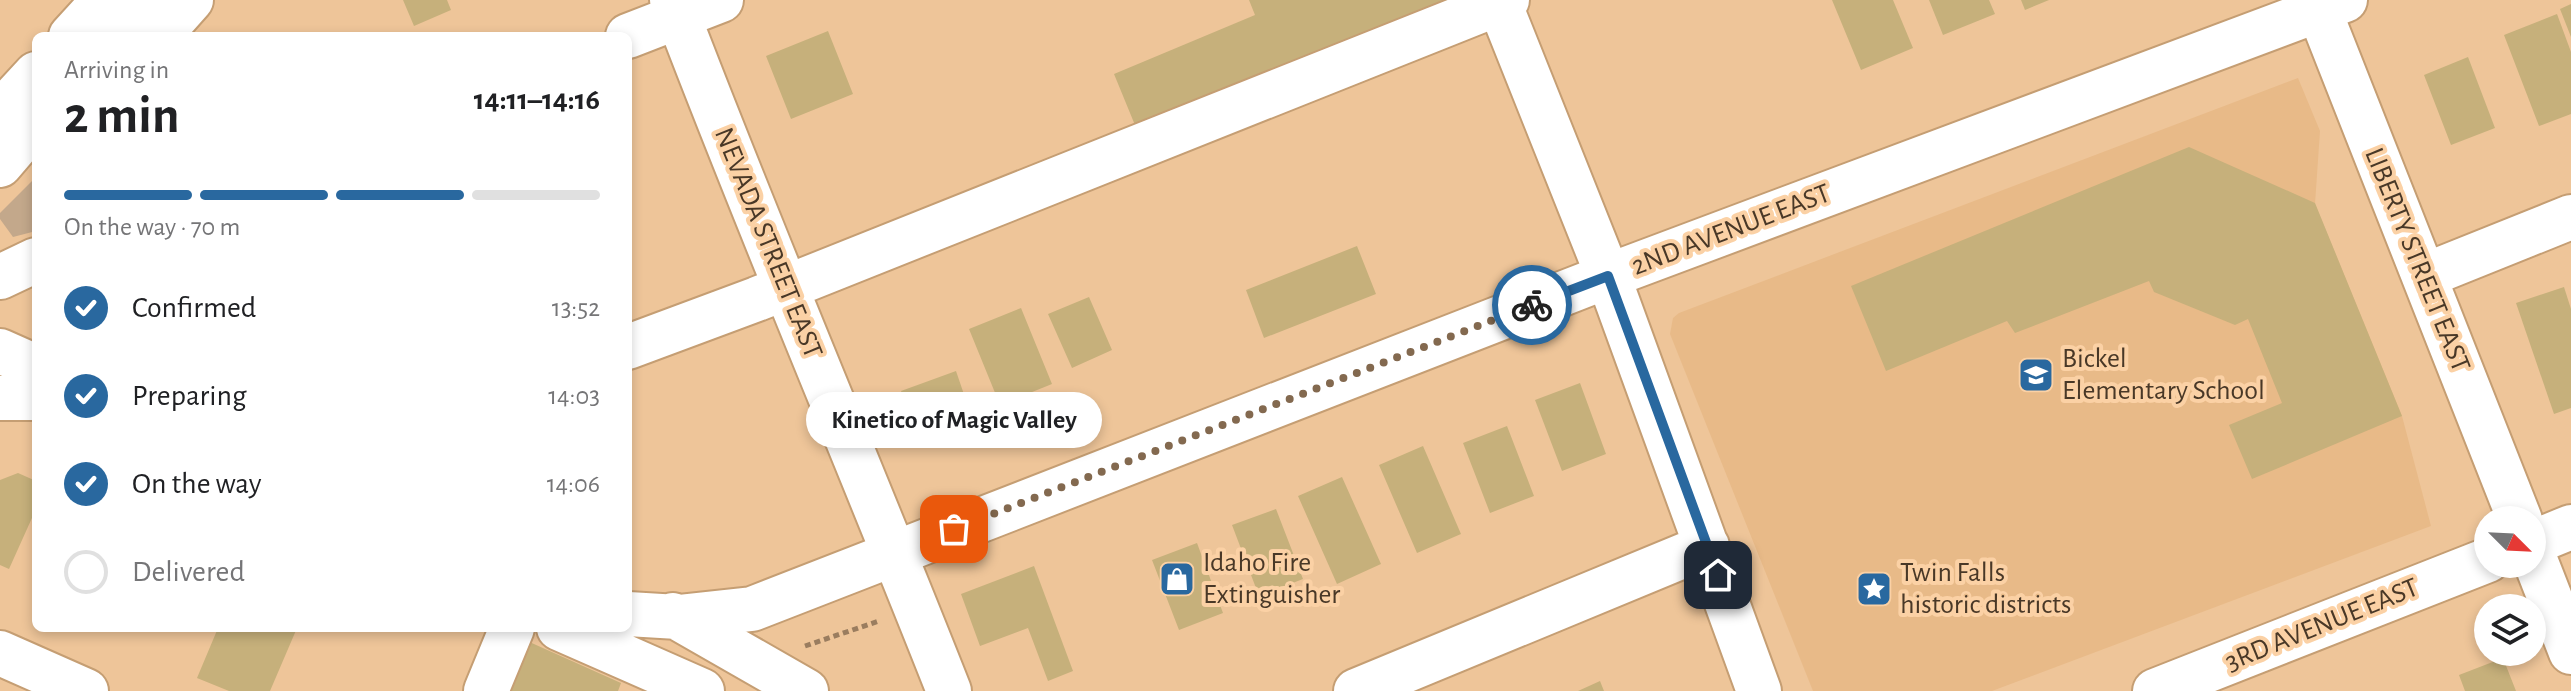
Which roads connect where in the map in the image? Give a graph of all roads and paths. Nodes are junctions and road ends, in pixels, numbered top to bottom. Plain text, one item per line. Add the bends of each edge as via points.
1 (104, 0) edge
2 (148, 0) edge
3 (191, 0) edge
4 (721, 0) edge
5 (1502, 1) edge
6 (2326, 3) edge
7 (675, 8) edge
8 (75, 32) edge
9 (119, 32) edge
10 (163, 32) edge
11 (632, 34) edge
12 (32, 78) edge
13 (0, 113) edge
14 (32, 128) edge
15 (0, 165) edge
16 (2571, 217) edge
17 (32, 262) edge
18 (1608, 276) junction
19 (2424, 276) junction
20 (0, 277) edge
21 (784, 288) junction
22 (632, 345) edge
23 (0, 351) edge
24 (32, 365) edge
25 (0, 398) edge
26 (32, 398) edge
27 (2514, 506) edge
28 (2571, 527) edge
29 (2546, 537) edge
30 (1707, 546) junction
31 (895, 552) junction
32 (2474, 566) edge
33 (2542, 578) edge
34 (632, 594) edge
35 (632, 614) edge
36 (678, 617) junction
37 (889, 618) dead end
38 (740, 627) junction
39 (510, 632) edge
40 (568, 632) edge
41 (800, 648) dead end
42 (2571, 652) edge
43 (0, 653) edge
44 (86, 691) edge
45 (486, 691) edge
46 (699, 691) edge
47 (806, 691) edge
48 (949, 691) edge
49 (1356, 691) edge
50 (1759, 691) edge
51 (2155, 691) edge

1 - 8 street
2 - 9 street
3 - 10 street
4 - 7 street
5 - 18 street
5 - 21 street
6 - 18 street, 2ND AVENUE EAST
6 - 19 street, LIBERTY STREET EAST
7 - 11 street
7 - 21 street, NEVADA STREET EAST
12 - 13 street
14 - 15 street
16 - 19 street
17 - 20 street
18 - 30 street
18 - 31 street, 2ND AVENUE EAST
19 - 27 street, LIBERTY STREET EAST
21 - 22 street
21 - 31 street, NEVADA STREET EAST
23 - 24 street
25 - 26 street
28 - 29 street
30 - 49 street
30 - 50 street
31 - 38 street, 2ND AVENUE EAST
31 - 48 street, NEVADA STREET EAST
32 - 51 street, 3RD AVENUE EAST
33 - 42 street
34 - 36 street
35 - 36 street, 2ND AVENUE EAST
36 - 38 street, 2ND AVENUE EAST
37 - 41 path
38 - 46 street
38 - 47 street
39 - 45 street
40 - 46 street
43 - 44 street

